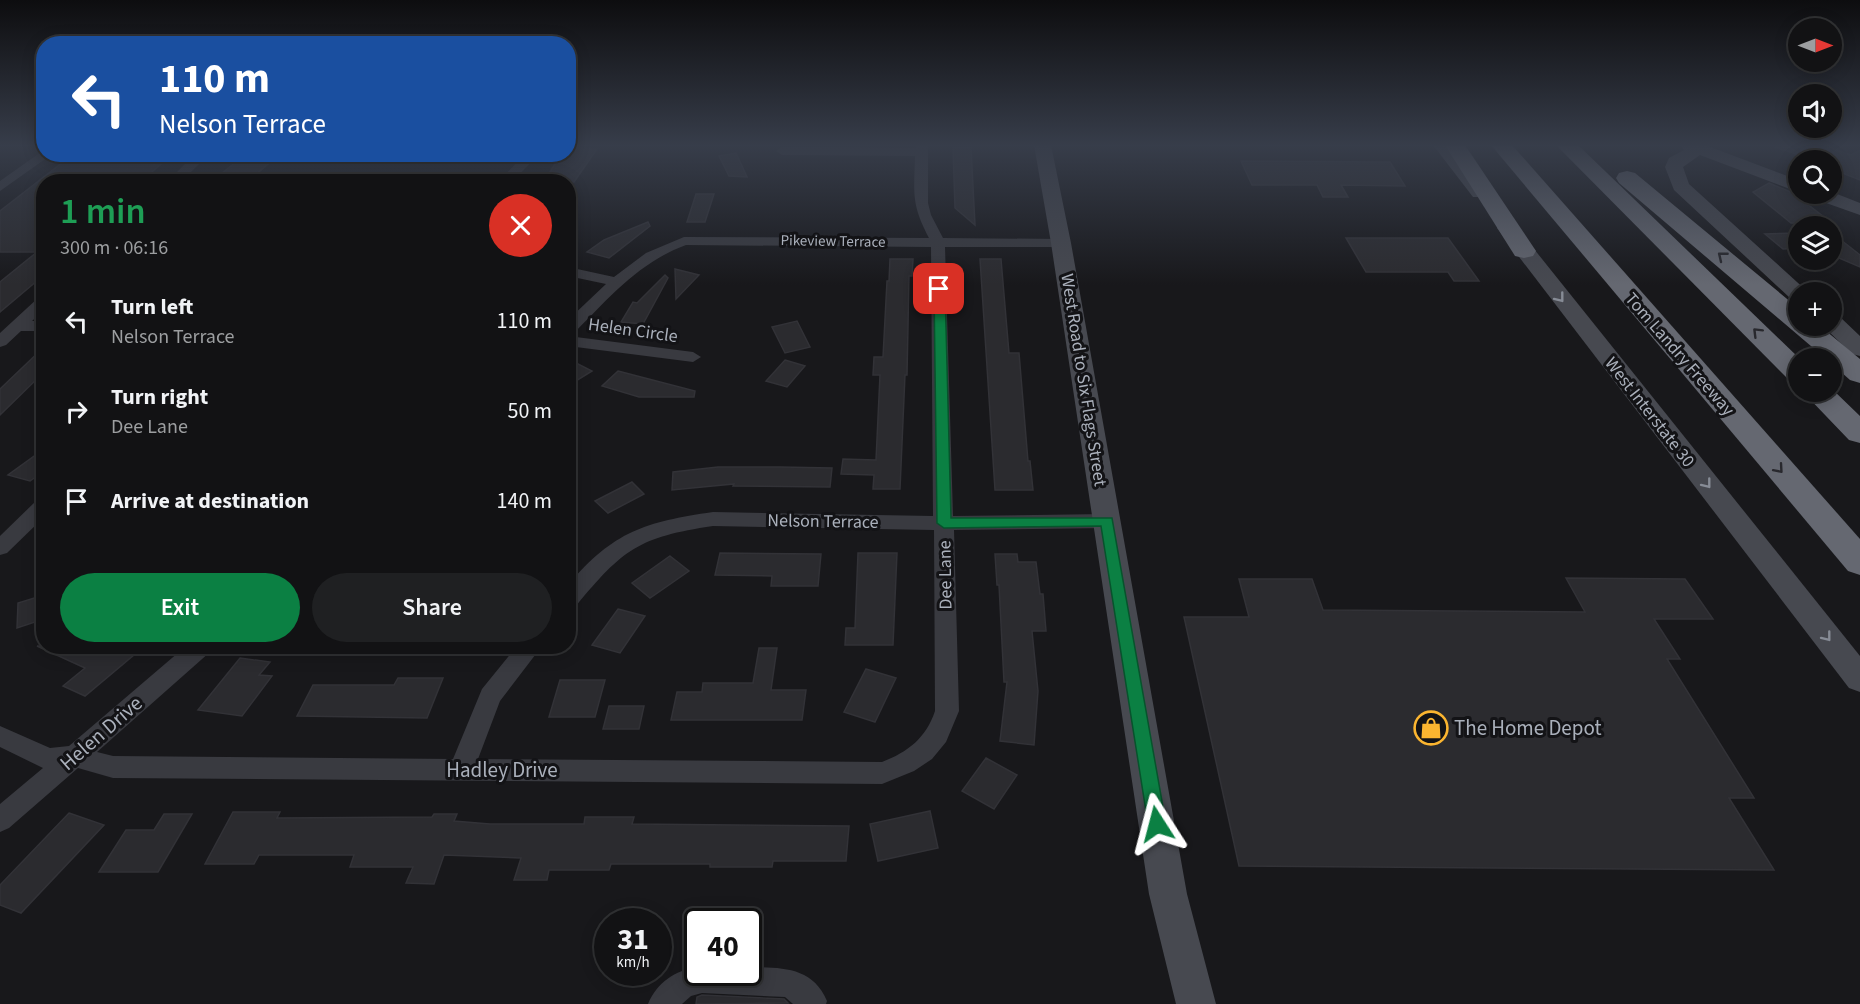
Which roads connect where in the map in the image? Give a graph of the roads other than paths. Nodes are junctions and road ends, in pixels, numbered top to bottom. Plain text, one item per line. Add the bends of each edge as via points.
1 (921, 192) edge
2 (1051, 192) edge
3 (1478, 192) edge
4 (1485, 192) edge
5 (1541, 192) edge
6 (1614, 192) edge
7 (1643, 192) edge
8 (1687, 192) edge
9 (1842, 202) edge
10 (1860, 209) edge
11 (938, 242) junction
12 (1061, 243) junction
13 (1524, 251) junction
14 (576, 273) edge
15 (617, 282) junction
16 (1788, 284) edge
17 (36, 309) edge
18 (1788, 313) edge
19 (576, 322) edge
20 (17, 326) junction
21 (36, 326) edge
22 (1842, 332) edge
23 (1816, 336) edge
24 (0, 342) edge
25 (576, 342) edge
26 (1860, 349) edge
27 (693, 357) dead end
28 (1788, 363) edge
29 (1860, 374) edge
30 (1828, 402) edge
31 (1860, 433) edge
32 (1812, 507) junction
33 (36, 513) edge
34 (1107, 521) junction
35 (944, 523) junction
36 (0, 548) edge
37 (1860, 549) edge
38 (1860, 562) edge
39 (576, 590) edge
40 (193, 654) edge
41 (524, 654) edge
42 (1860, 679) edge
43 (0, 736) edge
44 (926, 751) joint
45 (74, 756) junction
46 (460, 770) junction
47 (0, 820) edge
48 (663, 1004) edge
49 (811, 1004) edge
50 (1196, 1004) edge

1 - 11 street, Dee Lane via 924,215
2 - 12 main road, West Road to Six Flags Street
3 - 13 main road, West Interstate 30
4 - 13 highway
5 -> 32 highway, Tom Landry Freeway
28 -> 6 highway
18 -> 7 highway
8 - 16 main road
9 - 10 main road
11 - 12 street, Pikeview Terrace
11 - 15 street, Pikeview Terrace via 684,241 654,252
11 - 35 street, Dee Lane
12 - 34 main road, West Road to Six Flags Street
13 -> 42 main road, West Interstate 30
14 - 15 street
15 - 19 street
17 - 20 street
20 - 21 street
20 - 24 street
22 - 26 main road
23 - 29 highway
25 - 27 street, Helen Circle
30 - 31 highway
32 - 37 highway
32 - 38 highway, Tom Landry Freeway
33 - 36 street
34 - 35 street, Nelson Terrace
34 - 50 main road, West Road to Six Flags Street via 1168,894
35 - 39 street, Nelson Terrace via 713,519 676,524 621,543
35 - 44 street, Dee Lane via 947,711 941,731
40 - 45 street, Helen Drive
41 - 46 street via 490,696
43 - 45 street, Hadley Drive via 49,759
44 - 46 street, Hadley Drive via 882,773
45 - 46 street, Hadley Drive via 113,767
45 - 47 street, Helen Drive
48 - 49 street via 684,984 702,978 791,983

